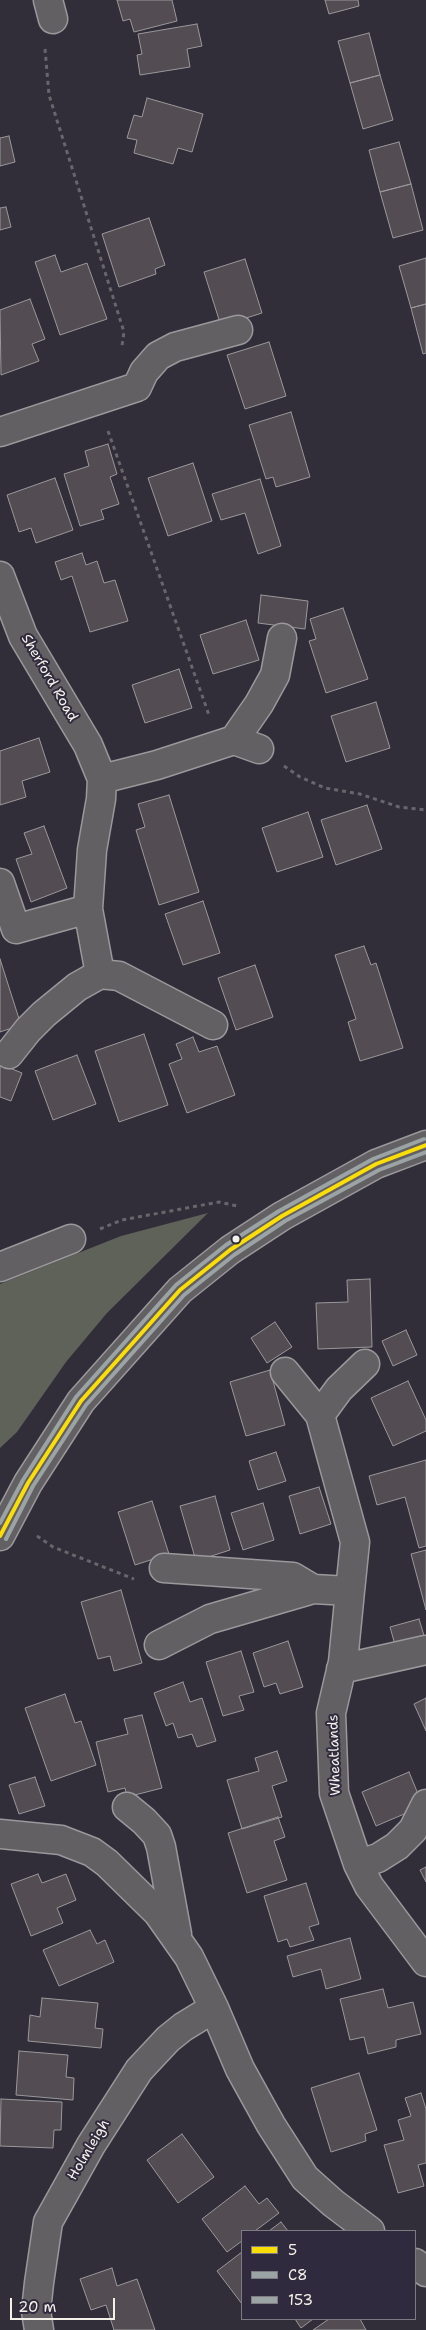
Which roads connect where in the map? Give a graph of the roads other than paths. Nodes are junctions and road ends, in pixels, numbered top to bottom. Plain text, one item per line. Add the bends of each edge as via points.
1 (238, 330) dead end
2 (0, 432) edge
3 (0, 576) edge
4 (282, 638) dead end
5 (102, 779) junction
6 (0, 883) edge
7 (88, 909) junction
8 (100, 974) junction
9 (213, 1025) dead end
10 (9, 1054) dead end
11 (426, 1144) edge
12 (71, 1240) road end
13 (0, 1267) edge
14 (365, 1364) dead end
15 (285, 1372) dead end
16 (320, 1415) junction
17 (3, 1521) edge
18 (164, 1568) dead end
19 (312, 1589) junction
20 (350, 1591) junction
21 (159, 1645) dead end
22 (426, 1650) edge
23 (341, 1669) junction
24 (426, 1804) edge
25 (127, 1807) dead end
26 (0, 1834) edge
27 (358, 1864) junction
28 (178, 1940) junction
29 (426, 1962) edge
30 (214, 2008) junction
31 (369, 2230) edge
32 (416, 2263) edge
33 (426, 2272) edge
34 (39, 2330) edge

1 - 2 street via 176,346 158,356 144,372 137,387
3 - 5 street, Sherford Road via 23,636 88,745
4 - 5 street via 275,675 237,745
5 - 7 street, Sherford Road
6 - 7 street via 16,929
7 - 8 street, Sherford Road
8 - 9 street via 119,976
8 - 10 street via 44,1014
11 - 17 street via 376,1164 282,1216 180,1290 81,1402
12 - 13 street
14 - 16 street via 339,1389
15 - 16 street
16 - 20 street, Wheatlands via 355,1542
18 - 19 street via 293,1577
19 - 20 street
19 - 21 street via 210,1619
20 - 23 street, Wheatlands
22 - 23 street
23 - 27 street, Wheatlands via 331,1713 334,1793
24 - 27 street via 413,1830 397,1846 378,1858
25 - 28 street via 157,1835
26 - 28 street via 61,1840 92,1852 158,1913
27 - 29 street, Wheatlands via 369,1886
28 - 30 street
30 - 31 street via 240,2069 305,2178
30 - 34 street, Holmleigh via 168,2039 139,2070 48,2222 38,2283 36,2311
32 - 33 street

